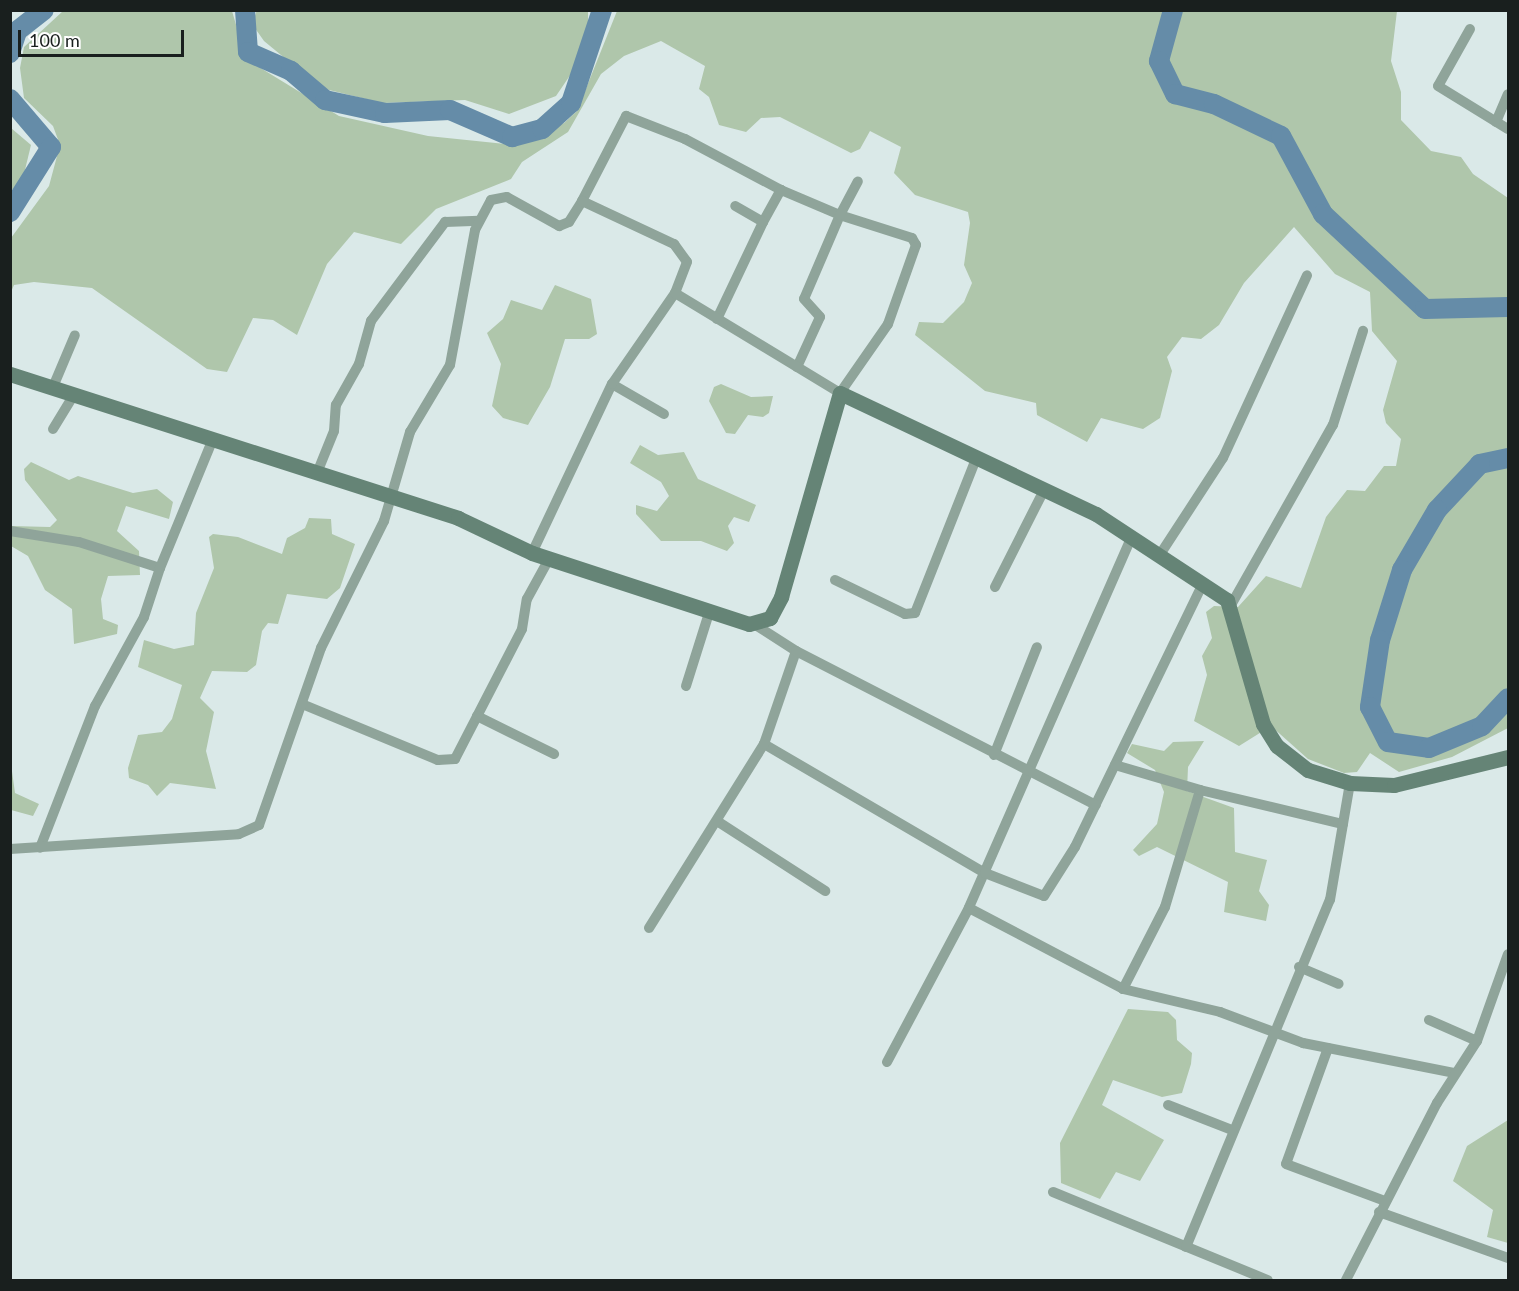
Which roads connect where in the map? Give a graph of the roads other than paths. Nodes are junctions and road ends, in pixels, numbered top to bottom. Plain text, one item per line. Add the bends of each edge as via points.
1 (1470, 29) dead end
2 (1509, 94) edge
3 (1496, 122) junction
4 (1509, 129) edge
5 (858, 180) dead end
6 (781, 190) junction
7 (582, 201) junction
8 (735, 206) dead end
9 (840, 215) junction
10 (479, 221) junction
11 (763, 222) junction
12 (1307, 275) dead end
13 (675, 293) junction
14 (717, 319) junction
15 (1363, 331) dead end
16 (75, 335) dead end
17 (797, 367) junction
18 (10, 374) edge
19 (612, 384) junction
20 (53, 387) junction
21 (75, 393) junction
22 (840, 393) junction
23 (664, 414) dead end
24 (53, 429) dead end
25 (212, 441) junction
26 (976, 459) junction
27 (317, 473) junction
28 (1043, 492) junction
29 (390, 495) junction
30 (10, 531) edge
31 (1132, 536) junction
32 (532, 553) junction
33 (1161, 553) junction
34 (549, 559) junction
35 (160, 568) junction
36 (835, 580) dead end
37 (1203, 583) junction
38 (995, 587) dead end
39 (1231, 605) junction
40 (709, 613) junction
41 (754, 624) junction
42 (1037, 647) dead end
43 (796, 651) junction
44 (686, 686) dead end
45 (302, 704) junction
46 (477, 716) junction
47 (764, 744) junction
48 (554, 754) dead end
49 (994, 755) junction
50 (1509, 757) edge
51 (1115, 765) junction
52 (1031, 772) junction
53 (1350, 783) junction
54 (1200, 790) junction
55 (1096, 805) junction
56 (717, 821) junction
57 (1343, 824) junction
58 (40, 848) junction
59 (10, 849) edge
60 (985, 873) junction
61 (825, 891) dead end
62 (969, 908) junction
63 (649, 928) dead end
64 (1509, 954) edge
65 (1299, 967) junction
66 (1339, 984) dead end
67 (1123, 989) junction
68 (1429, 1020) dead end
69 (1271, 1031) junction
70 (1477, 1041) junction
71 (1328, 1048) junction
72 (887, 1062) dead end
73 (1455, 1073) junction
74 (1168, 1106) dead end
75 (1232, 1130) junction
76 (1053, 1192) dead end
77 (1385, 1201) junction
78 (1379, 1212) junction
79 (1186, 1247) junction
80 (1509, 1258) edge
81 (1268, 1281) edge
82 (1346, 1281) edge

1 - 3 street via 1438,87
2 - 3 street
3 - 4 street
5 - 9 street
6 - 7 street via 685,139 626,117
6 - 9 street
6 - 11 street
7 - 10 street via 568,222 559,226 498,196
7 - 13 street via 679,248 686,271
8 - 11 street
9 - 17 street via 804,300 820,317
9 - 22 street via 912,238 916,244 888,324
10 - 27 street via 445,222 371,321 359,364 336,405 334,431
10 - 29 street via 450,365 410,432
11 - 14 street
12 - 33 street via 1223,458
13 - 14 street
13 - 19 street
14 - 17 street
15 - 39 street via 1333,426
16 - 20 street
17 - 22 street
18 - 20 main road
19 - 23 street
19 - 32 street
20 - 21 main road
21 - 24 street
21 - 25 main road
22 - 26 main road
22 - 41 main road via 781,597 770,618
25 - 27 main road
25 - 35 street
26 - 28 main road
26 - 36 street via 915,613 905,614
27 - 29 main road
28 - 31 main road
28 - 38 street
29 - 32 main road via 458,518
29 - 45 street via 384,521 321,648
30 - 35 street via 79,542
31 - 33 main road
31 - 52 street
32 - 34 main road
33 - 37 main road
34 - 40 main road
34 - 46 street via 527,599 522,628
35 - 58 street via 144,617 95,706
37 - 39 main road
37 - 51 street
39 - 53 main road via 1251,693 1277,746 1308,770
40 - 41 main road
40 - 44 street
41 - 43 street
42 - 49 street
43 - 47 street
43 - 49 street via 885,692
45 - 46 street via 448,762 460,752
45 - 58 street via 254,831
46 - 48 street
47 - 56 street
47 - 60 street
49 - 52 street
50 - 53 main road via 1394,784
51 - 54 street
51 - 55 street
52 - 55 street
52 - 60 street
53 - 57 street
54 - 57 street
54 - 67 street via 1166,907
55 - 60 street via 1049,893 1033,894
56 - 61 street
56 - 63 street
57 - 65 street via 1330,900
58 - 59 street
60 - 62 street
62 - 67 street
62 - 72 street
64 - 70 street
65 - 66 street
65 - 69 street
67 - 69 street
68 - 70 street
69 - 71 street
69 - 75 street
70 - 73 street
71 - 73 street
71 - 77 street via 1286,1164
73 - 77 street
74 - 75 street
75 - 79 street
76 - 79 street
77 - 78 street
78 - 80 street
78 - 82 street
79 - 81 street

